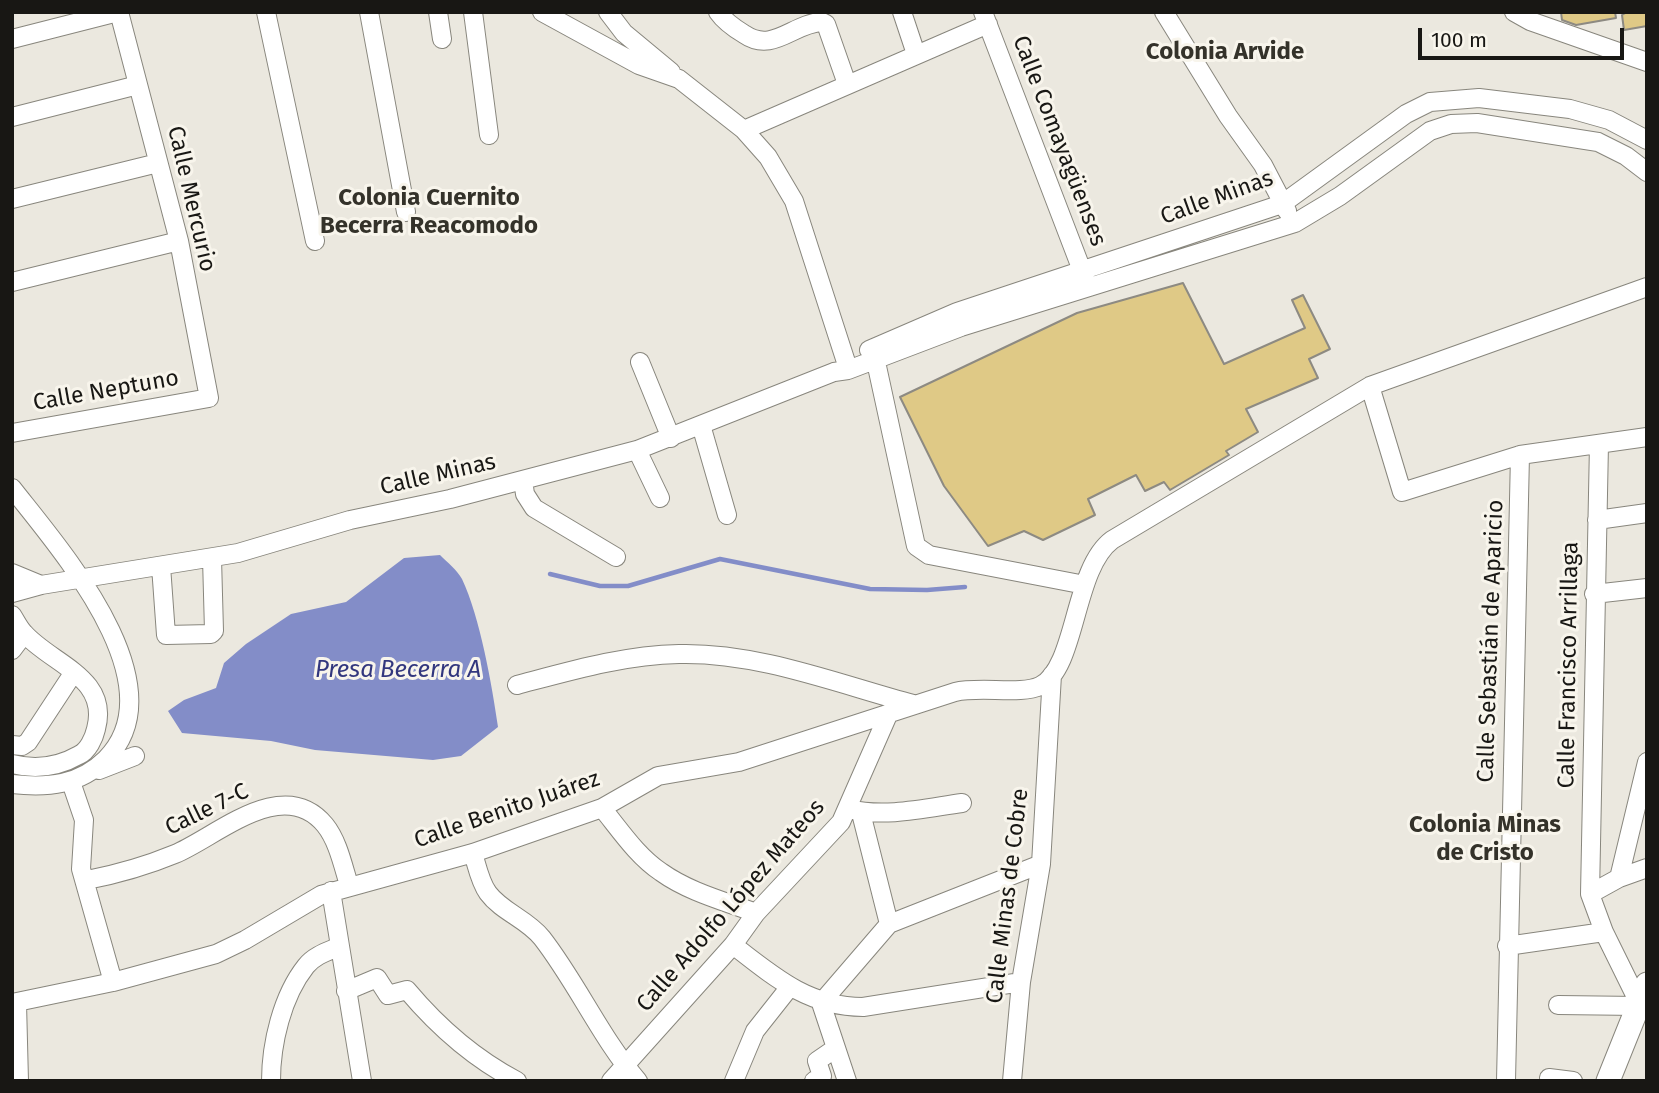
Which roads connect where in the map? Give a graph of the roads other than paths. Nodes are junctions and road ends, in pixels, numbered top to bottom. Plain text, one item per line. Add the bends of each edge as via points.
1 (119, 12) edge
2 (266, 12) edge
3 (369, 12) edge
4 (438, 12) edge
5 (473, 12) edge
6 (542, 12) edge
7 (608, 12) edge
8 (718, 12) edge
9 (902, 12) edge
10 (1164, 12) edge
11 (1514, 12) edge
12 (985, 18) edge
13 (799, 20) edge
14 (12, 38) edge
15 (442, 39) dead end
16 (916, 54) junction
17 (1647, 62) edge
18 (679, 79) junction
19 (848, 84) junction
20 (138, 85) junction
21 (12, 117) edge
22 (1396, 121) junction
23 (744, 130) junction
24 (489, 135) dead end
25 (1647, 140) edge
26 (1408, 146) junction
27 (158, 163) junction
28 (1647, 172) edge
29 (12, 199) edge
30 (1282, 204) junction
31 (406, 212) dead end
32 (1295, 223) junction
33 (315, 241) dead end
34 (179, 242) junction
35 (1086, 280) junction
36 (12, 282) edge
37 (1647, 287) edge
38 (874, 353) junction
39 (640, 362) dead end
40 (840, 367) junction
41 (1370, 386) junction
42 (209, 398) joint
43 (701, 425) junction
44 (12, 433) edge
45 (1647, 437) edge
46 (671, 438) junction
47 (1599, 444) junction
48 (638, 450) junction
49 (1520, 455) junction
50 (523, 480) junction
51 (12, 488) edge
52 (660, 498) dead end
53 (1647, 513) edge
54 (727, 515) dead end
55 (1597, 520) junction
56 (616, 557) dead end
57 (212, 558) junction
58 (161, 566) junction
59 (12, 573) edge
60 (82, 578) junction
61 (41, 585) junction
62 (1085, 585) junction
63 (1647, 588) edge
64 (12, 593) edge
65 (1594, 594) junction
66 (12, 615) edge
67 (24, 634) junction
68 (12, 650) edge
69 (74, 672) junction
70 (1052, 675) junction
71 (517, 685) dead end
72 (913, 704) junction
73 (888, 715) junction
74 (13, 752) edge
75 (135, 756) dead end
76 (1647, 762) edge
77 (91, 774) junction
78 (71, 782) junction
79 (12, 784) edge
80 (962, 803) dead end
81 (602, 807) junction
82 (855, 813) junction
83 (473, 853) junction
84 (1041, 864) junction
85 (1647, 868) edge
86 (1619, 878) junction
87 (87, 880) junction
88 (349, 885) junction
89 (331, 891) junction
90 (1590, 894) junction
91 (756, 913) junction
92 (889, 924) junction
93 (1604, 932) junction
94 (733, 945) junction
95 (1507, 946) junction
96 (338, 947) junction
97 (113, 982) junction
98 (1021, 982) junction
99 (789, 988) junction
100 (346, 991) junction
101 (1641, 998) edge
102 (14, 1003) edge
103 (821, 1003) junction
104 (1558, 1006) dead end
105 (836, 1048) junction
106 (359, 1062) junction
107 (624, 1064) junction
108 (1549, 1078) dead end
109 (19, 1081) edge
110 (271, 1081) edge
111 (362, 1081) edge
112 (377, 1081) edge
113 (517, 1081) edge
114 (611, 1081) edge
115 (638, 1081) edge
116 (734, 1081) edge
117 (814, 1081) edge
118 (847, 1081) edge
119 (1012, 1081) edge
120 (1506, 1081) edge
121 (1573, 1081) edge
122 (1608, 1081) edge

1 - 14 street
1 - 20 street, Calle Mercurio
2 - 33 street
3 - 31 street
4 - 15 street
5 - 24 street
6 - 18 street via 639,65
7 - 18 street via 624,33
8 - 13 street via 758,42 769,42
9 - 16 street
10 - 30 street via 1263,165
11 - 17 street
12 - 16 street
12 - 35 street, Calle Comayagüenses
13 - 19 street via 826,24
16 - 19 street
18 - 23 street
19 - 23 street
20 - 21 street
20 - 27 street, Calle Mercurio
22 - 25 street, Calle Minas via 1417,107 1447,99 1529,102 1609,120
22 - 26 street
22 - 30 street, Calle Minas
23 - 40 street via 768,157 794,201
26 - 28 street, Calle Minas via 1430,131 1477,123 1598,142
26 - 32 street, Calle Minas
27 - 29 street
27 - 34 street, Calle Mercurio
30 - 32 street
30 - 35 street, Calle Minas
32 - 35 street, Calle Minas
34 - 36 street
34 - 42 street, Calle Mercurio
35 - 38 street, Calle Minas
37 - 41 street
38 - 40 street, Calle Minas
38 - 62 street via 916,546 929,555
39 - 46 street
40 - 43 street, Calle Minas
41 - 49 street via 1402,492
41 - 62 street via 1099,550
42 - 44 street, Calle Neptuno
43 - 46 street, Calle Minas
43 - 54 street
45 - 47 street
46 - 48 street, Calle Minas
47 - 49 street
47 - 55 street, Calle Francisco Arrillaga
48 - 50 street, Calle Minas
48 - 52 street
49 - 95 street, Calle Sebastián de Aparicio
50 - 56 street via 534,508
50 - 57 street, Calle Minas
51 - 60 street
53 - 55 street
55 - 65 street, Calle Francisco Arrillaga
57 - 58 street, Calle Minas
57 - 58 street via 211,634 164,633
58 - 60 street, Calle Minas
59 - 61 street
60 - 61 street, Calle Minas
60 - 77 street via 123,663 128,685 124,734
61 - 64 street, Calle Minas
62 - 70 street via 1071,634
63 - 65 street
65 - 90 street, Calle Francisco Arrillaga
66 - 67 street
67 - 68 street
67 - 69 street
69 - 74 street via 28,742
69 - 74 street via 96,697 99,716 85,753 62,765 38,768
70 - 72 street, Calle Benito Juárez via 1033,689 969,688
70 - 84 street, Calle Minas de Cobre
71 - 72 street via 594,665 681,654 724,656
72 - 73 street, Calle Benito Juárez
73 - 81 street, Calle Benito Juárez via 739,762 658,776
73 - 82 street, Calle Adolfo López Mateos
75 - 77 street
76 - 86 street
77 - 78 street
78 - 79 street
78 - 87 street via 84,820 80,859
80 - 82 street
81 - 83 street, Calle Benito Juárez
81 - 91 street via 660,872 687,888
82 - 91 street, Calle Adolfo López Mateos
82 - 92 street
83 - 88 street, Calle Benito Juárez
83 - 107 street via 489,894 532,926 579,989
84 - 92 street
84 - 98 street, Calle Minas de Cobre
85 - 86 street
86 - 90 street
87 - 88 street, Calle 7-C via 178,853 251,812 288,807 325,825
87 - 97 street
88 - 89 street, Calle Benito Juárez
89 - 96 street
89 - 97 street, Calle Benito Juárez via 216,954
90 - 93 street, Calle Francisco Arrillaga
91 - 94 street, Calle Adolfo López Mateos
92 - 103 street
93 - 95 street
93 - 101 street, Calle Francisco Arrillaga
94 - 99 street
94 - 107 street, Calle Adolfo López Mateos
95 - 120 street, Calle Sebastián de Aparicio
96 - 100 street
96 - 110 street via 320,954 296,982 274,1046
97 - 102 street, Calle Benito Juárez
98 - 103 street via 863,1007
98 - 119 street, Calle Minas de Cobre
99 - 103 street
99 - 116 street via 750,1041
100 - 106 street
100 - 113 street via 377,978 388,995 407,990 462,1046
101 - 104 street
101 - 122 main road
102 - 109 street
103 - 105 street
105 - 117 street via 817,1061 822,1076
105 - 118 street
106 - 111 street
106 - 112 street
107 - 114 street, Calle Adolfo López Mateos
107 - 115 street
108 - 121 street

